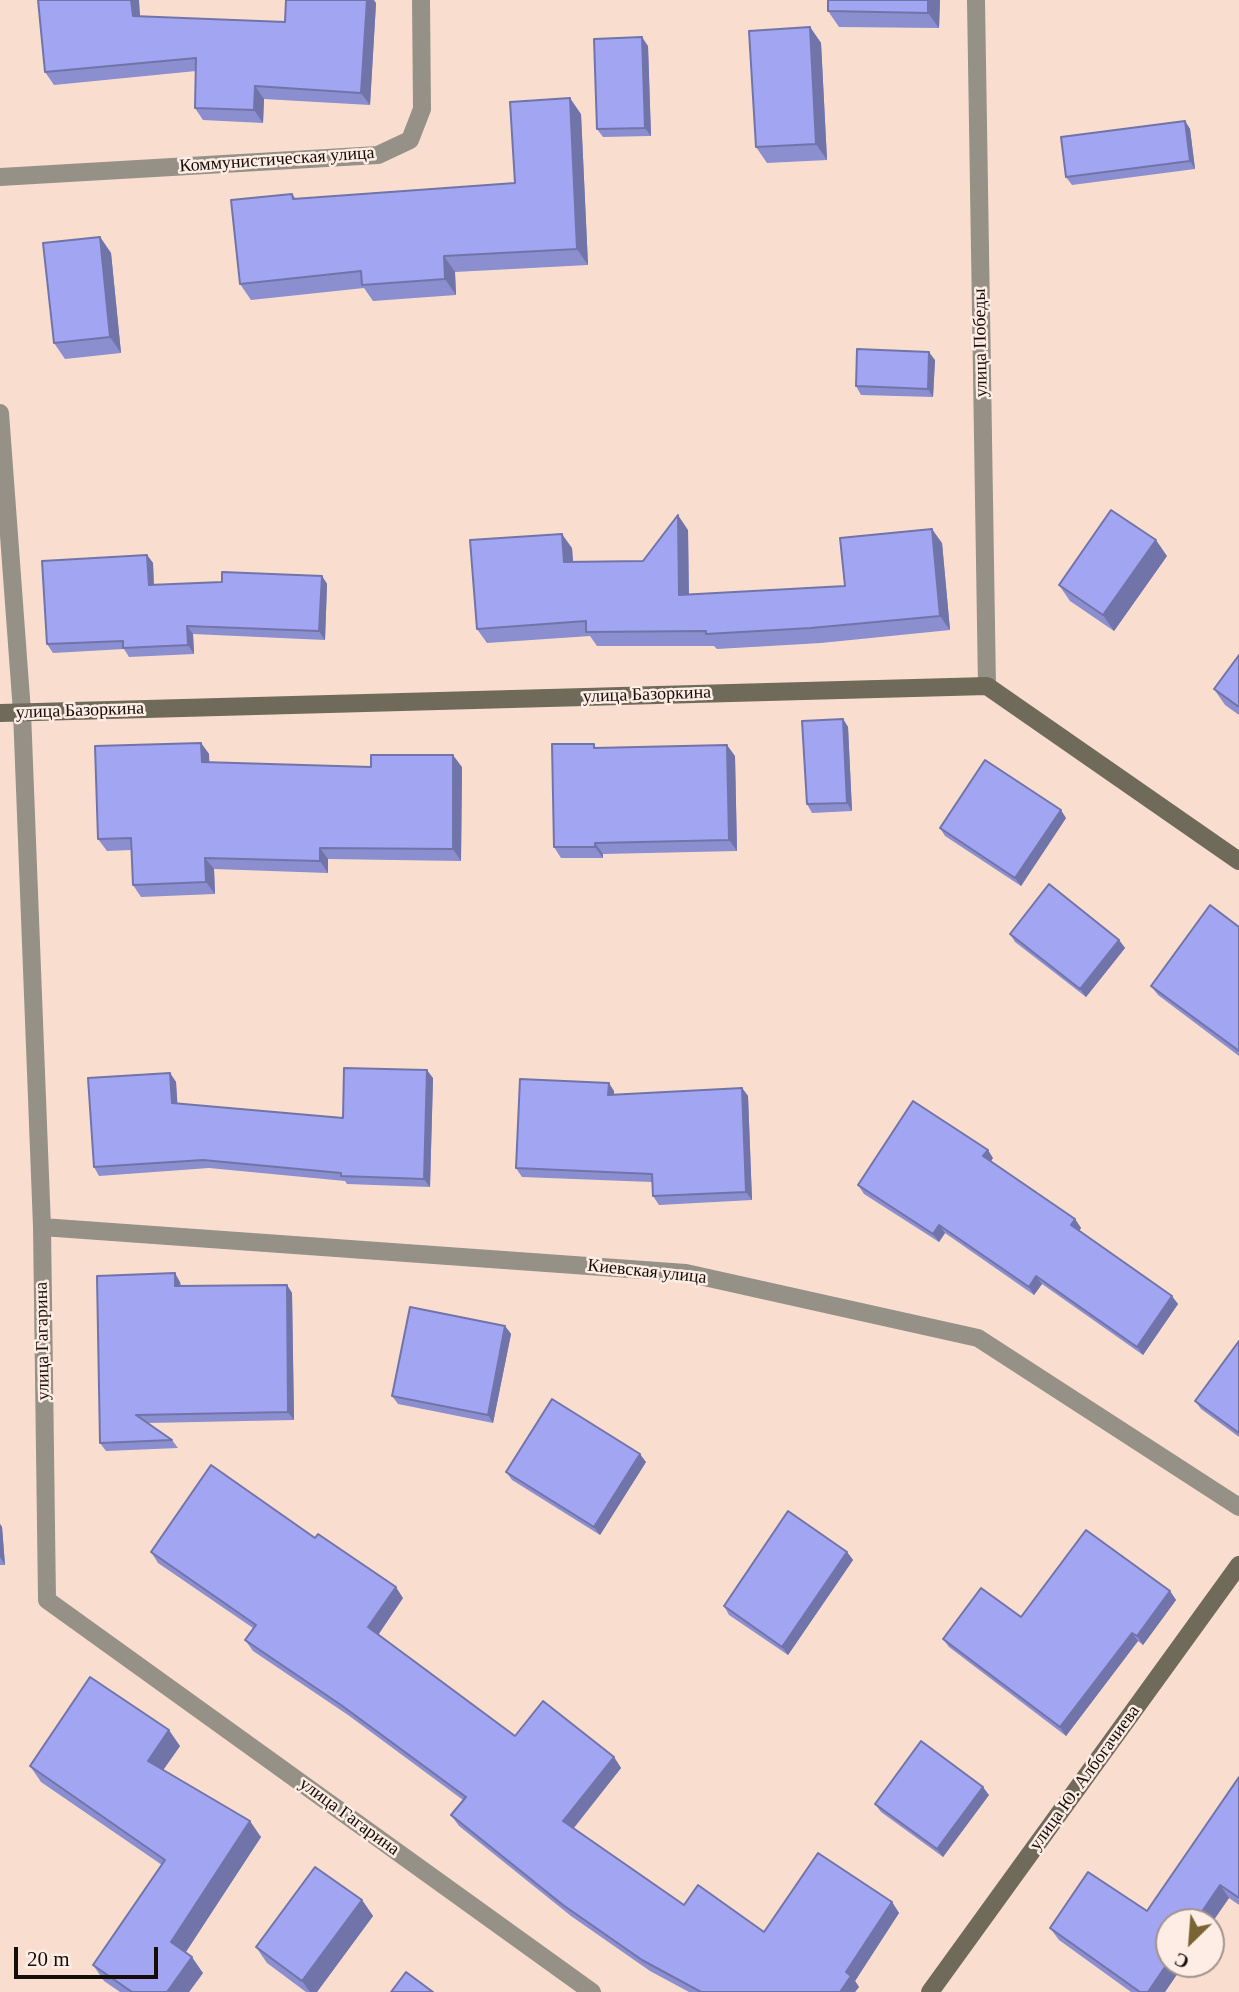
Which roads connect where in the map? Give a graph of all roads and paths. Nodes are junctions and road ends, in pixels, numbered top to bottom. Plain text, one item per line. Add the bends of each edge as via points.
1 (421, 0) edge
2 (976, 0) edge
3 (0, 177) edge
4 (0, 413) edge
5 (987, 686) junction
6 (22, 712) junction
7 (0, 713) edge
8 (1239, 860) edge
9 (42, 1227) junction
10 (1239, 1507) edge
11 (1239, 1565) edge
12 (592, 1992) edge
13 (930, 1992) edge

1 - 3 street, Коммунистическая улица via 422,109 410,140 378,155
2 - 5 street, улица Победы
4 - 6 street, улица Гагарина
5 - 6 street, улица Базоркина
5 - 8 street
6 - 7 street, улица Базоркина
6 - 9 street, улица Гагарина
9 - 10 street, Киевская улица via 686,1273 978,1338
9 - 12 street, улица Гагарина via 47,1600
11 - 13 street, улица Ю. Албогачиева

